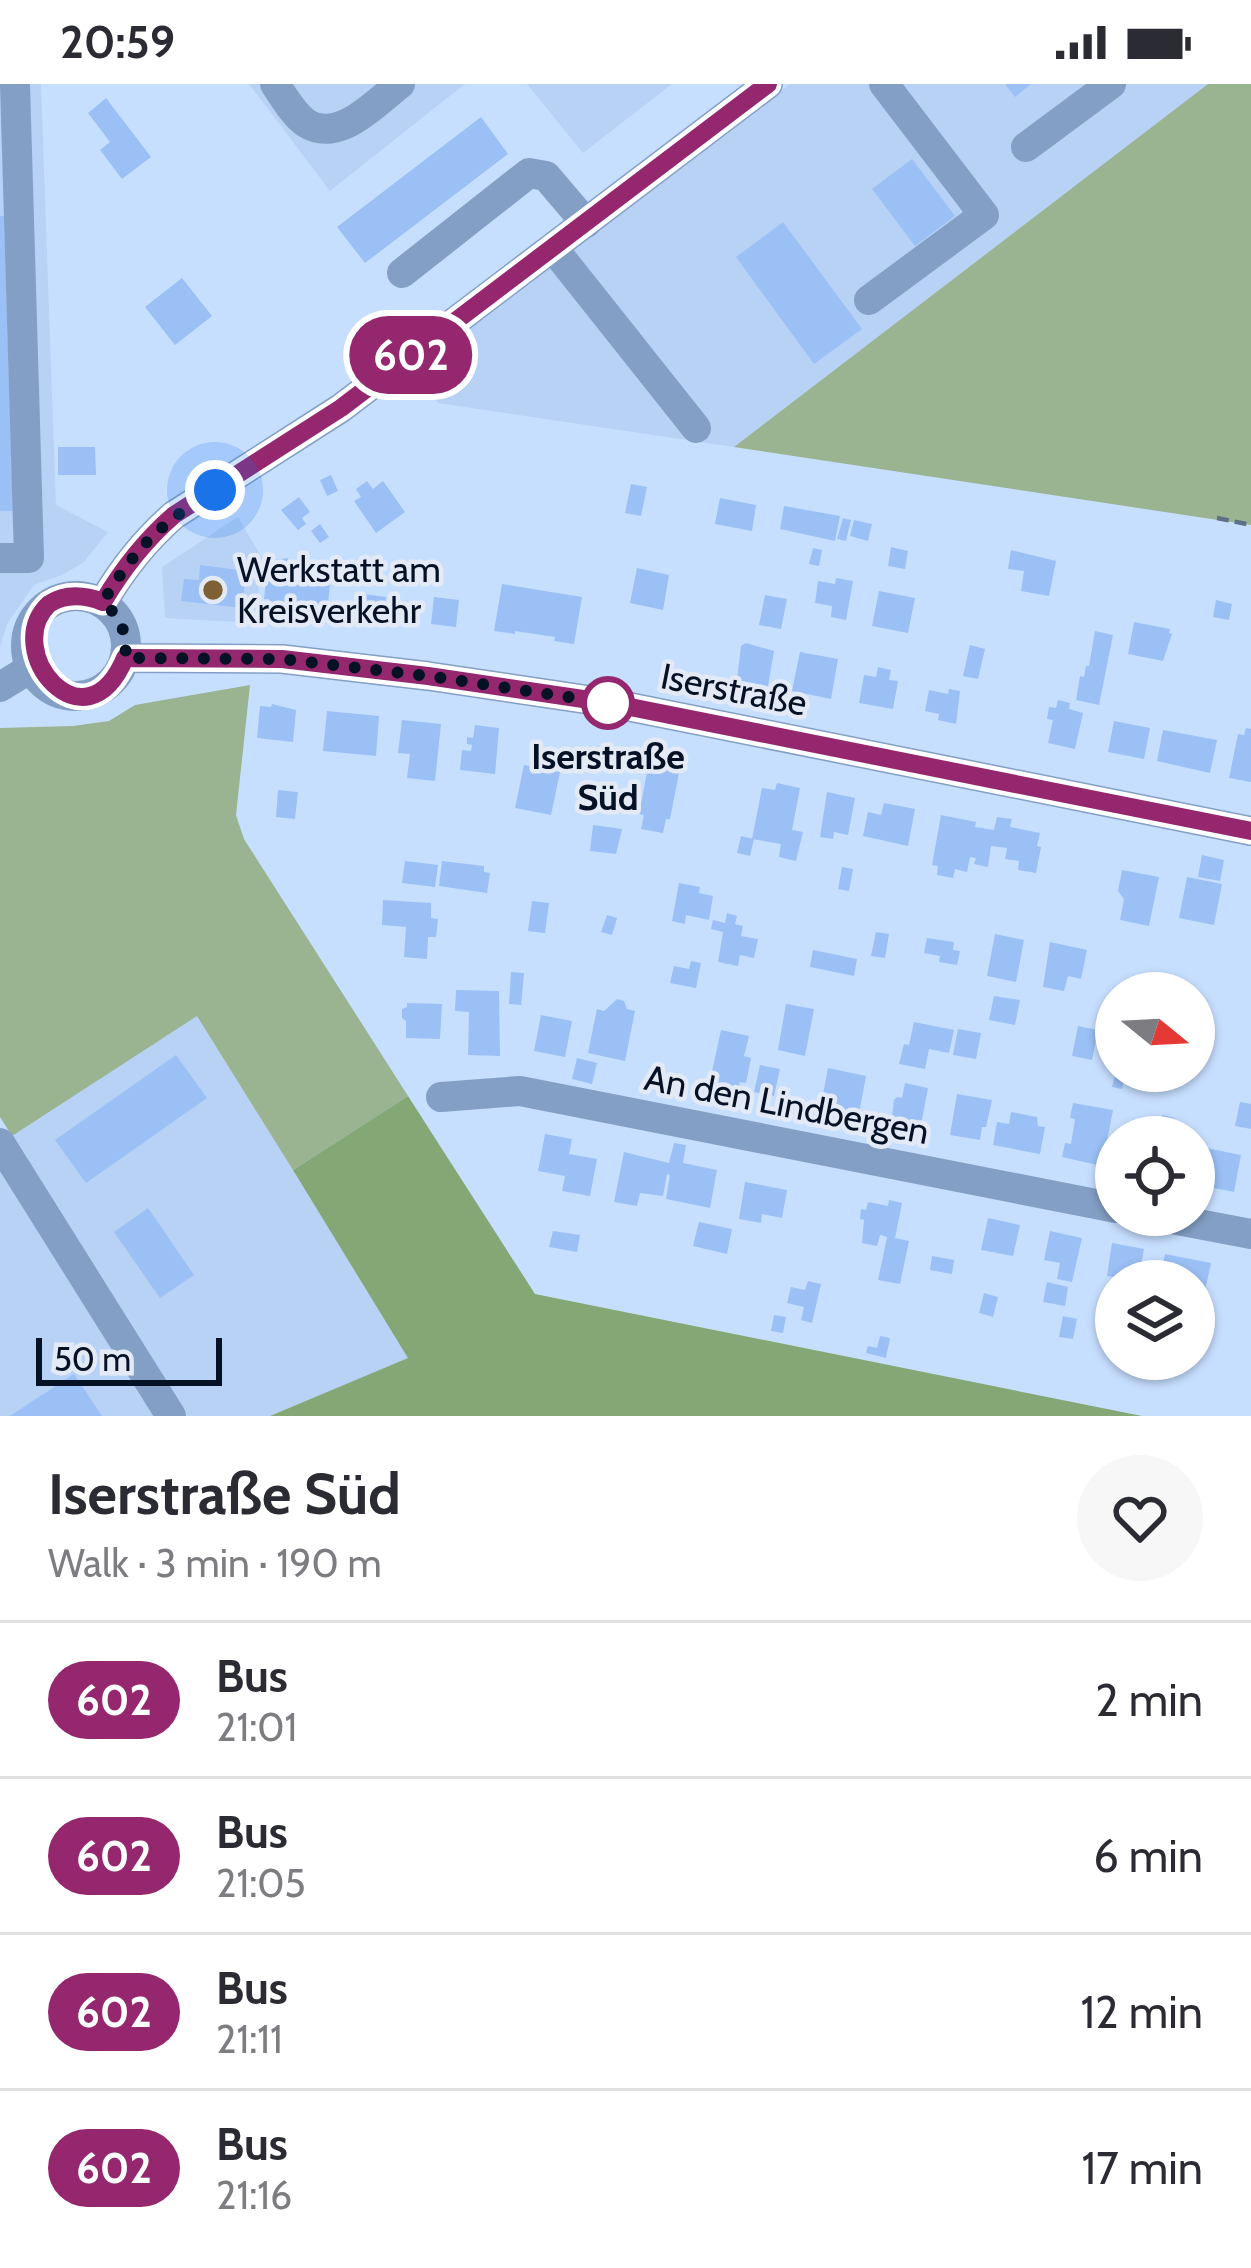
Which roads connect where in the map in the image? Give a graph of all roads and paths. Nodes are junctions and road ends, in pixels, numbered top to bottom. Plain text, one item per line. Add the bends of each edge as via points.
1 (15, 84) edge
2 (274, 84) edge
3 (400, 84) edge
4 (768, 84) edge
5 (884, 84) edge
6 (1112, 84) edge
7 (1026, 147) dead end
8 (586, 223) junction
9 (553, 248) junction
10 (402, 272) dead end
11 (869, 301) dead end
12 (696, 428) dead end
13 (1217, 518) dead end
14 (1251, 525) edge
15 (0, 559) edge
16 (103, 602) junction
17 (125, 658) junction
18 (31, 668) junction
19 (0, 687) edge
20 (1251, 831) edge
21 (441, 1097) dead end
22 (0, 1143) edge
23 (1095, 1204) edge
24 (1215, 1227) edge
25 (1251, 1234) edge
26 (171, 1416) edge

1 - 15 street via 28,558
2 - 3 street via 304,122 325,129 349,124
4 - 8 street
5 - 11 street via 984,215
6 - 7 street
8 - 9 street
8 - 10 street via 546,176 529,173
9 - 12 street
9 - 16 street via 341,408 174,515 126,563
13 - 14 path
16 - 17 street via 123,626
16 - 18 street via 61,598 37,614 26,640
17 - 18 street via 110,684 82,697 52,690
17 - 20 street, Iserstraße via 282,659 610,703
18 - 19 street
21 - 23 street, An den Lindbergen via 520,1091
22 - 26 street
24 - 25 street

